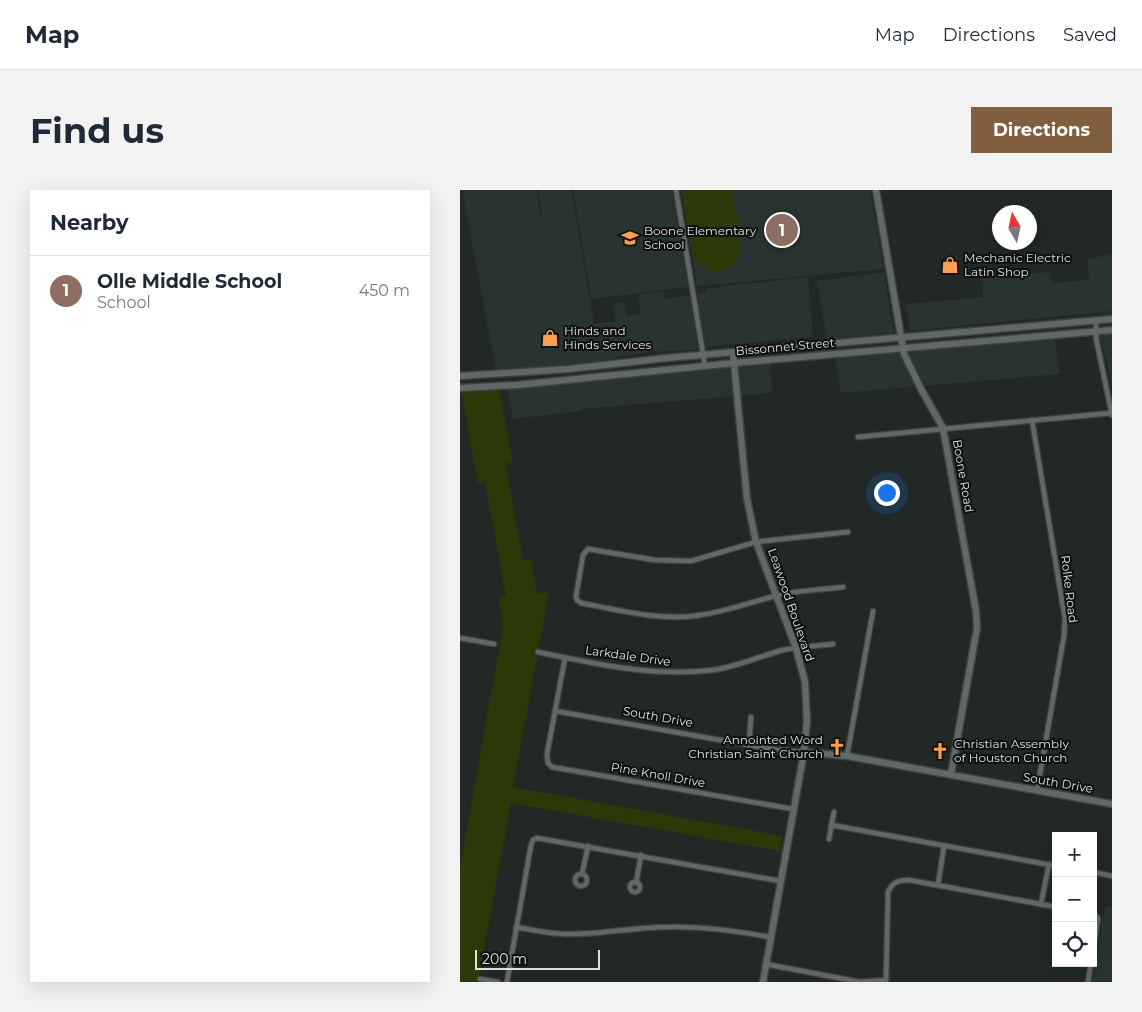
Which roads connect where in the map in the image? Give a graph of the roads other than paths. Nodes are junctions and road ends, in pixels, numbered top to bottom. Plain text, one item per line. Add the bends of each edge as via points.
1 (676, 190) edge
2 (876, 190) edge
3 (1112, 319) edge
4 (1096, 320) junction
5 (1050, 325) junction
6 (1112, 330) edge
7 (1096, 331) junction
8 (1050, 336) junction
9 (901, 338) junction
10 (903, 349) junction
11 (734, 353) junction
12 (704, 356) junction
13 (626, 363) junction
14 (734, 363) junction
15 (705, 366) junction
16 (628, 374) junction
17 (460, 376) edge
18 (460, 388) edge
19 (1112, 414) edge
20 (1032, 420) junction
21 (943, 428) junction
22 (858, 437) dead end
23 (848, 532) dead end
24 (756, 542) junction
25 (843, 587) dead end
26 (777, 595) junction
27 (873, 611) dead end
28 (460, 638) edge
29 (494, 644) dead end
30 (833, 644) dead end
31 (796, 648) junction
32 (538, 652) dead end
33 (564, 658) junction
34 (555, 710) junction
35 (751, 718) dead end
36 (749, 745) junction
37 (804, 752) junction
38 (847, 756) junction
39 (951, 774) junction
40 (1037, 791) junction
41 (1112, 804) edge
42 (793, 809) junction
43 (834, 812) dead end
44 (831, 825) junction
45 (829, 839) dead end
46 (588, 846) junction
47 (944, 846) junction
48 (641, 855) junction
49 (1049, 864) junction
50 (1052, 865) edge
51 (1097, 873) edge
52 (582, 874) dead end
53 (1112, 876) edge
54 (780, 881) junction
55 (636, 882) dead end
56 (938, 884) junction
57 (1042, 904) junction
58 (1052, 905) edge
59 (1097, 917) edge
60 (516, 927) junction
61 (1097, 930) edge
62 (770, 937) junction
63 (765, 964) junction
64 (1090, 967) edge
65 (480, 979) dead end
66 (886, 981) edge
67 (498, 982) edge
68 (507, 982) edge
69 (763, 982) edge
70 (1088, 982) edge

1 - 12 street
2 - 9 street, Boone Road
3 - 4 street, Bissonnet Street
4 - 5 street, Bissonnet Street
4 - 7 street
5 - 8 street
5 - 9 street, Bissonnet Street
6 - 7 street, Bissonnet Street
7 - 8 street, Bissonnet Street
7 - 19 street
8 - 10 street, Bissonnet Street
9 - 10 street, Boone Road
9 - 11 street, Bissonnet Street
10 - 14 street, Bissonnet Street
10 - 21 street, Boone Road
11 - 12 street, Bissonnet Street
11 - 14 street, Leawood Boulevard
12 - 13 street, Bissonnet Street
12 - 15 street
13 - 16 street
13 - 17 street, Bissonnet Street
14 - 15 street, Bissonnet Street
14 - 24 street, Leawood Boulevard via 747,499
15 - 16 street, Bissonnet Street
16 - 18 street, Bissonnet Street
19 - 20 street
20 - 21 street
20 - 40 street, Rolke Road via 1065,619
21 - 22 street
21 - 39 street, Boone Road via 977,628
23 - 24 street
24 - 26 street, Leawood Boulevard
24 - 26 street via 691,561 655,560 588,549 583,555 577,600 659,616 695,616
25 - 26 street
26 - 31 street, Leawood Boulevard
27 - 38 street
28 - 29 street
30 - 31 street, Larkdale Drive
31 - 33 street, Larkdale Drive via 715,670 676,673
31 - 37 street, Leawood Boulevard via 805,682 807,721
32 - 33 street, Larkdale Drive
33 - 34 street, Pine Knoll Drive
34 - 36 street, South Drive
34 - 42 street, Pine Knoll Drive via 547,759 552,767
35 - 36 street
36 - 37 street, South Drive
37 - 38 street, South Drive
37 - 42 street, Leawood Boulevard
38 - 39 street, South Drive
39 - 40 street, South Drive
40 - 41 street, South Drive
42 - 54 street, Leawood Boulevard
43 - 44 street
44 - 45 street
44 - 47 street
46 - 48 street
46 - 52 street
46 - 60 street via 542,837 533,840
47 - 49 street
47 - 56 street
48 - 54 street
48 - 55 street
49 - 50 street
49 - 57 street
51 - 53 street
54 - 62 street, Leawood Boulevard
56 - 57 street
56 - 66 street via 898,880 888,892
57 - 58 street
59 - 61 street
60 - 62 street via 552,934 576,934 695,927
60 - 68 street
62 - 63 street, Leawood Boulevard
63 - 66 street via 860,982
63 - 69 street, Leawood Boulevard
64 - 70 street
65 - 67 street

